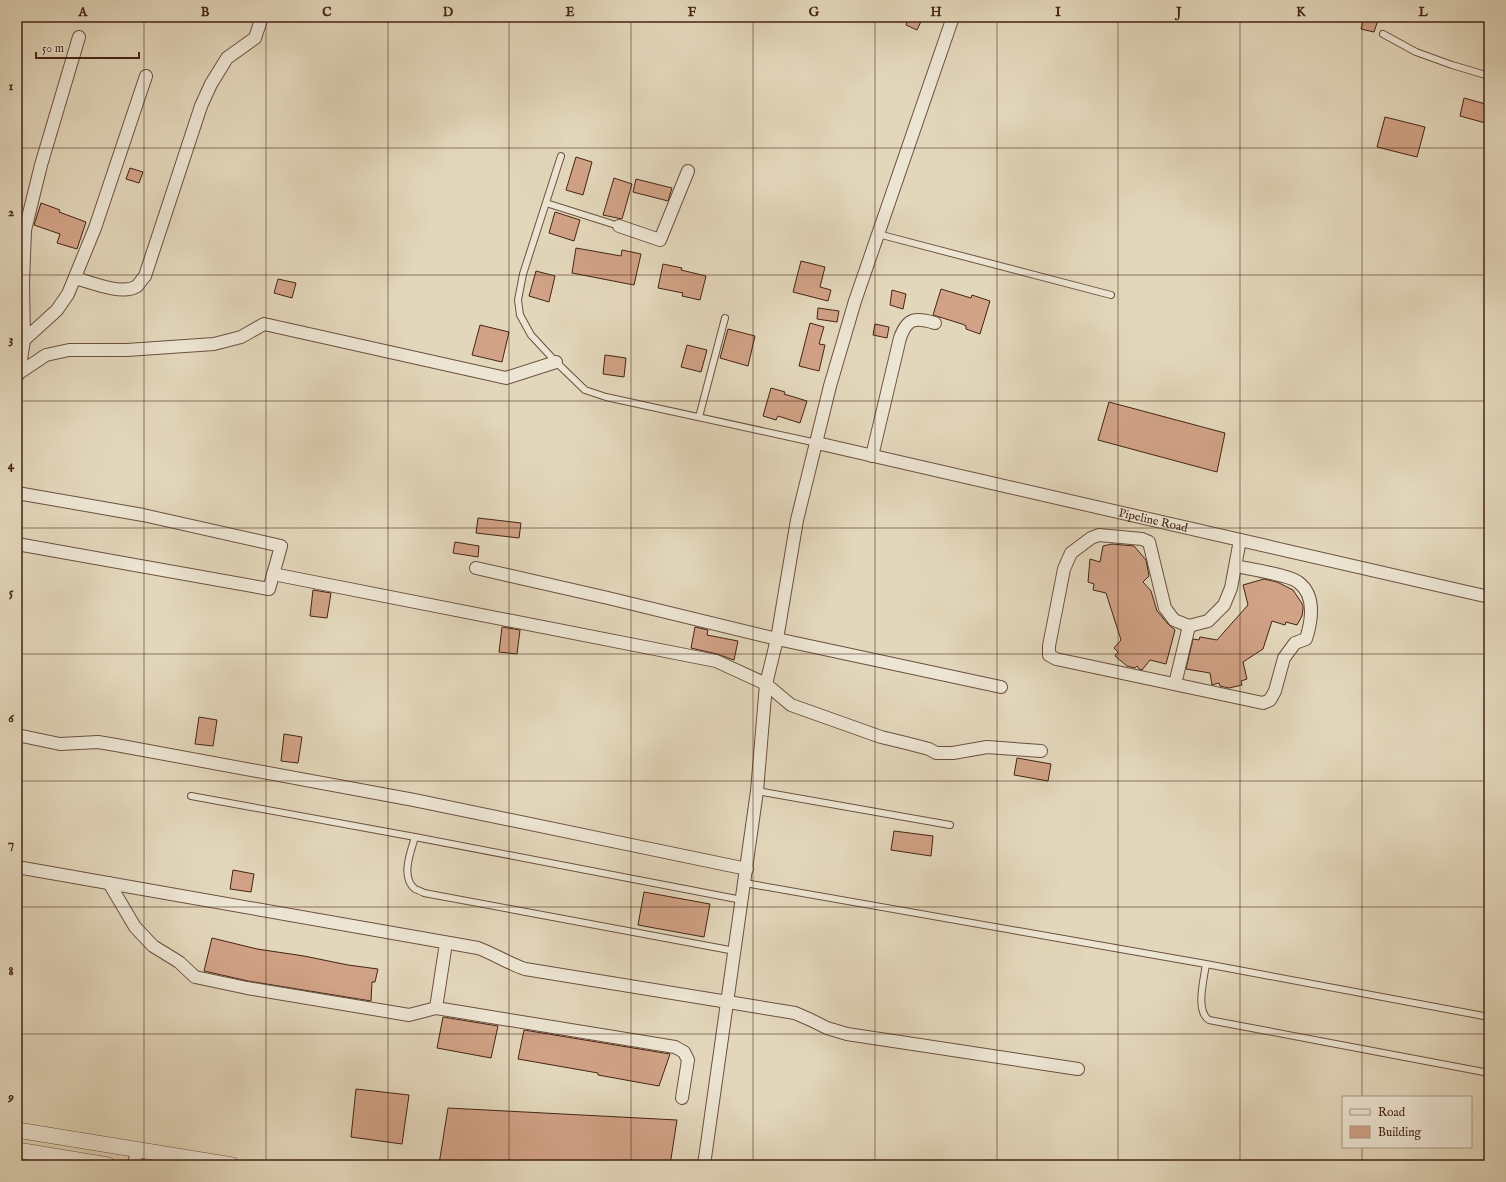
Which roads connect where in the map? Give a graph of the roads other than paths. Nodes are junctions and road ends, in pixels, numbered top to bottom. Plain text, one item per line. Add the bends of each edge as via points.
1 (262, 17) edge
2 (953, 17) edge
3 (1382, 34) dead end
4 (79, 37) dead end
5 (146, 76) dead end
6 (1489, 76) edge
7 (561, 156) dead end
8 (688, 171) dead end
9 (546, 203) junction
10 (619, 226) joint
11 (878, 234) junction
12 (75, 278) junction
13 (1111, 295) dead end
14 (725, 318) dead end
15 (935, 323) dead end
16 (24, 340) junction
17 (556, 362) junction
18 (18, 374) edge
19 (699, 417) junction
20 (817, 443) junction
21 (872, 456) junction
22 (17, 493) edge
23 (1240, 540) junction
24 (17, 544) edge
25 (1236, 566) junction
26 (476, 568) dead end
27 (273, 574) junction
28 (1489, 597) edge
29 (1189, 626) junction
30 (777, 639) junction
31 (766, 684) junction
32 (1175, 684) junction
33 (1001, 686) dead end
34 (17, 735) edge
35 (1041, 752) dead end
36 (757, 791) junction
37 (191, 796) dead end
38 (950, 825) dead end
39 (415, 837) junction
40 (17, 867) edge
41 (747, 869) junction
42 (745, 883) junction
43 (109, 884) junction
44 (742, 900) junction
45 (446, 943) junction
46 (735, 951) junction
47 (1206, 964) junction
48 (728, 1002) junction
49 (436, 1008) junction
50 (1489, 1017) edge
51 (1078, 1069) dead end
52 (1489, 1073) edge
53 (682, 1098) dead end
54 (17, 1130) edge
55 (17, 1150) edge
56 (137, 1150) junction
57 (63, 1161) edge
58 (108, 1165) edge
59 (134, 1165) edge
60 (232, 1165) edge
61 (704, 1165) edge

1 - 12 street via 254,38 227,58 201,106 145,276 136,286 126,290
2 - 11 street
3 - 6 lane via 1416,52
4 - 16 street via 41,165 25,230
5 - 12 street via 96,228
7 - 9 lane
8 - 10 street via 660,240
9 - 10 lane
9 - 17 lane via 523,274 518,300 520,315 531,335
11 - 13 lane
11 - 20 street via 841,349
12 - 16 street via 57,310
14 - 19 lane
15 - 21 street via 920,319 904,327
16 - 18 street
17 - 18 street via 506,378 264,324 241,338 214,344 127,350 69,350 46,355
17 - 19 lane via 584,390
19 - 20 lane
20 - 21 street, Pipeline Road
20 - 30 street via 797,520
21 - 23 street, Pipeline Road
22 - 27 street via 143,515 281,546
23 - 25 street
23 - 28 street, Pipeline Road
24 - 27 street via 269,589
25 - 29 street via 1224,605 1208,621
25 - 32 street via 1297,581 1307,590 1312,604 1306,639 1295,643 1284,658 1275,691 1270,700 1263,703
26 - 30 street
27 - 31 street via 716,661
29 - 32 street
29 - 32 street via 1174,620 1165,608 1149,542 1100,535 1091,538 1070,553 1048,646 1050,655 1056,659
30 - 31 street
30 - 33 street
31 - 35 street via 791,705 881,737 936,753 987,747
31 - 36 street
34 - 41 street via 60,744 116,744 414,800
36 - 38 lane
36 - 41 street
37 - 39 lane
39 - 44 lane
39 - 46 lane via 407,868 408,879 414,888 424,893
40 - 43 street
41 - 42 street
42 - 44 street
42 - 47 lane
43 - 45 street
43 - 49 street via 134,927 153,946 179,962 195,977 409,1015
44 - 46 street
45 - 48 street via 478,948 525,969
45 - 49 street
46 - 48 street
47 - 50 lane
47 - 52 lane via 1202,1011 1209,1020
48 - 51 street via 795,1013 847,1034
48 - 61 street
49 - 53 street via 675,1047 684,1052 688,1060
54 - 56 street
55 - 57 street
56 - 59 street
56 - 60 street
57 - 58 street

